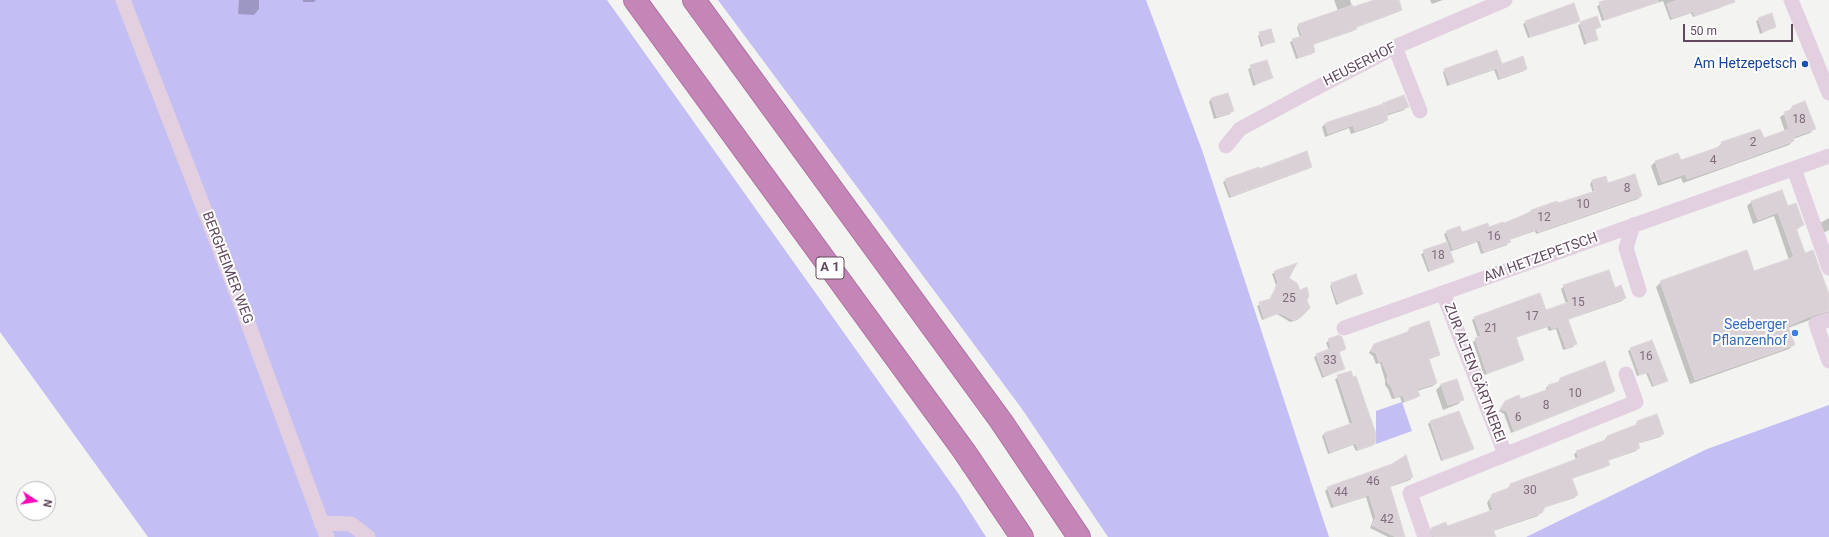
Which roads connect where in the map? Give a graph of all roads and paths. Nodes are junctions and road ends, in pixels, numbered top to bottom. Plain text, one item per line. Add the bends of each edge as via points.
1 (123, 0) edge
2 (635, 0) edge
3 (694, 0) edge
4 (1505, 0) edge
5 (1791, 0) edge
6 (1395, 47) junction
7 (1829, 93) edge
8 (1420, 111) dead end
9 (1226, 146) dead end
10 (1829, 156) edge
11 (1794, 169) junction
12 (1633, 225) junction
13 (1825, 245) edge
14 (1829, 268) edge
15 (1639, 290) dead end
16 (1443, 293) junction
17 (1829, 320) edge
18 (1344, 328) dead end
19 (1829, 361) edge
20 (1626, 374) dead end
21 (1505, 454) junction
22 (324, 530) edge
23 (368, 537) edge
24 (1022, 537) edge
25 (1079, 537) edge
26 (1425, 537) edge

1 - 22 street, BERGHEIMER WEG via 239,299
2 - 24 highway, A 1 via 964,451
3 - 25 highway via 1001,421
4 - 6 street, HEUSERHOF
5 - 7 street
6 - 8 street
6 - 9 street, HEUSERHOF via 1249,123 1240,129
10 - 11 street, AM HETZEPETSCH
11 - 12 street, AM HETZEPETSCH
11 - 13 street
12 - 15 street via 1626,248
12 - 16 street, AM HETZEPETSCH
13 - 14 street
16 - 18 street, AM HETZEPETSCH
16 - 21 street, ZUR ALTEN GÄRTNEREI
17 - 19 street via 1816,324
20 - 21 street, ZUR ALTEN GÄRTNEREI via 1636,402
21 - 26 street, ZUR ALTEN GÄRTNEREI via 1410,493
22 - 23 street via 351,524

